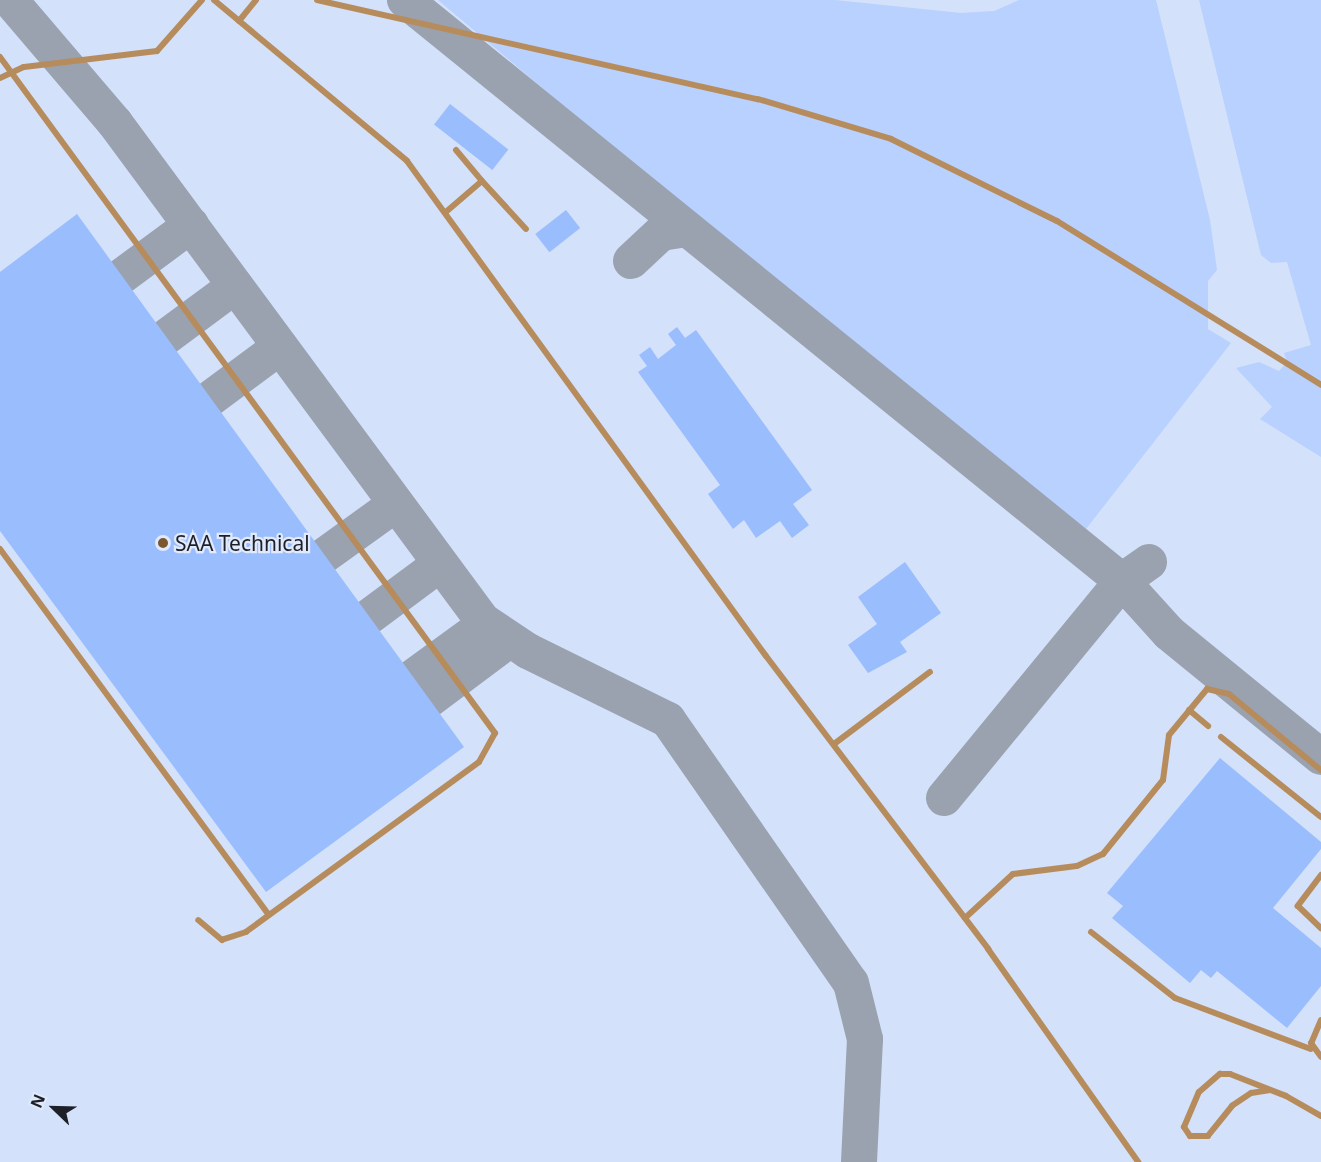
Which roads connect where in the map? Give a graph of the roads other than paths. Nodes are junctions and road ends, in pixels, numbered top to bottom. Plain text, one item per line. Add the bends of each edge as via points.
1 (202, 0) edge
2 (214, 0) edge
3 (256, 0) edge
4 (317, 0) edge
5 (239, 21) junction
6 (0, 57) edge
7 (10, 71) junction
8 (0, 78) edge
9 (456, 150) dead end
10 (482, 182) junction
11 (447, 211) junction
12 (526, 229) dead end
13 (1321, 385) edge
14 (0, 549) edge
15 (930, 672) dead end
16 (1189, 710) junction
17 (1208, 726) dead end
18 (1221, 737) dead end
19 (834, 744) junction
20 (1321, 770) edge
21 (1321, 816) edge
22 (1321, 875) edge
23 (269, 915) junction
24 (965, 918) junction
25 (198, 920) dead end
26 (1321, 928) edge
27 (1092, 932) dead end
28 (1321, 1020) edge
29 (1311, 1049) junction
30 (1321, 1057) edge
31 (1270, 1090) junction
32 (1321, 1116) edge
33 (1138, 1162) edge

1 - 7 lane via 157,51
2 - 5 lane
3 - 5 lane
4 - 13 lane via 758,99 891,139 1057,220
5 - 11 lane via 390,142
6 - 7 lane
7 - 8 lane
7 - 23 lane via 495,733 479,762
9 - 10 lane
10 - 11 lane
10 - 12 lane
11 - 19 lane
14 - 23 lane
15 - 19 lane
16 - 17 lane
16 - 20 lane via 1208,689 1222,690
16 - 24 lane via 1166,742 1164,780 1103,855 1077,866 1013,874
18 - 21 lane
19 - 24 lane
22 - 26 lane via 1298,906
23 - 25 lane via 235,938 222,940
24 - 33 lane
27 - 29 lane via 1174,998
28 - 29 lane
29 - 30 lane
31 - 31 lane via 1220,1074 1199,1092 1184,1127 1190,1136 1208,1136 1232,1106 1251,1093
31 - 32 lane

